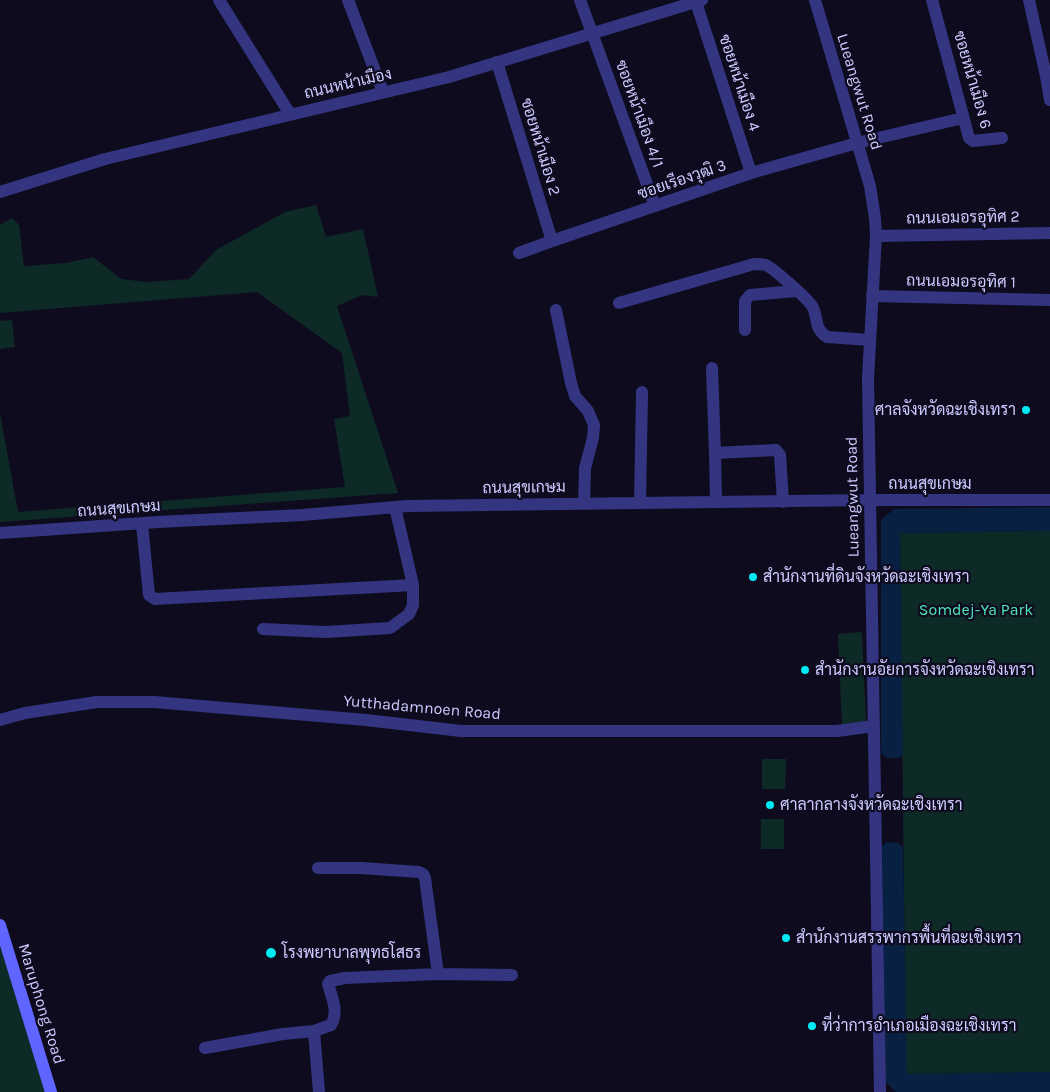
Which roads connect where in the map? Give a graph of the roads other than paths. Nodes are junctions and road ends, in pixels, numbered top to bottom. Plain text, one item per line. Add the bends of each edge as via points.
1 (219, 0) edge
2 (348, 0) edge
3 (580, 0) edge
4 (815, 0) edge
5 (932, 0) edge
6 (1029, 0) edge
7 (699, 1) edge
8 (592, 33) junction
9 (497, 62) junction
10 (383, 92) junction
11 (1050, 100) edge
12 (290, 114) junction
13 (963, 118) junction
14 (1002, 138) dead end
15 (857, 143) junction
16 (751, 173) junction
17 (0, 192) edge
18 (655, 206) junction
19 (1050, 232) edge
20 (876, 236) junction
21 (552, 240) junction
22 (519, 253) dead end
23 (796, 291) junction
24 (872, 296) junction
25 (1050, 300) edge
26 (618, 303) dead end
27 (556, 310) dead end
28 (745, 330) dead end
29 (870, 340) junction
30 (712, 368) dead end
31 (642, 392) dead end
32 (715, 453) junction
33 (870, 500) junction
34 (1050, 500) edge
35 (716, 502) junction
36 (783, 502) junction
37 (640, 503) junction
38 (584, 504) junction
39 (395, 507) junction
40 (142, 524) junction
41 (0, 533) edge
42 (412, 585) junction
43 (263, 629) dead end
44 (0, 720) edge
45 (874, 726) junction
46 (318, 868) dead end
47 (0, 925) edge
48 (438, 974) junction
49 (512, 975) dead end
50 (314, 1031) junction
51 (205, 1048) dead end
52 (51, 1092) edge
53 (318, 1092) edge
54 (880, 1092) edge

1 - 12 street
2 - 10 street
3 - 8 street, ซอยหน้าเมือง 4/1
4 - 15 street, Lueangwut Road
5 - 13 street, ซอยหน้าเมือง 6
6 - 11 street
7 - 8 street, ถนนหน้าเมือง
7 - 16 street, ซอยหน้าเมือง 4
8 - 9 street, ถนนหน้าเมือง
8 - 18 street, ซอยหน้าเมือง 4/1
9 - 10 street, ถนนหน้าเมือง
9 - 21 street, ซอยหน้าเมือง 2
10 - 12 street, ถนนหน้าเมือง
12 - 17 street, ถนนหน้าเมือง via 105,159
13 - 14 street, ซอยหน้าเมือง 6 via 967,133 974,141
13 - 15 street, ซอยเรืองวุฒิ 3
15 - 16 street, ซอยเรืองวุฒิ 3
15 - 20 street, Lueangwut Road via 870,186
16 - 18 street, ซอยเรืองวุฒิ 3
18 - 21 street, ซอยเรืองวุฒิ 3
19 - 20 street, ถนนเอมอรอุทิศ 2
20 - 24 street, Lueangwut Road
21 - 22 street, ซอยเรืองวุฒิ 3
23 - 26 street via 774,270 764,264 754,264
23 - 28 street via 750,295 745,301
23 - 29 street via 812,307 818,330 827,336
24 - 25 street, ถนนเอมอรอุทิศ 1
24 - 29 street, Lueangwut Road
27 - 38 street via 571,384 594,426 585,468
29 - 33 street, Lueangwut Road
30 - 32 street
31 - 37 street
32 - 35 street
32 - 36 street via 779,452
33 - 34 street, ถนนสุขเกษม
33 - 36 street, ถนนสุขเกษม
33 - 45 street, Lueangwut Road
35 - 36 street, ถนนสุขเกษม
35 - 37 street, ถนนสุขเกษม
37 - 38 street, ถนนสุขเกษม
38 - 39 street, ถนนสุขเกษม
39 - 40 street, ถนนสุขเกษม
39 - 42 street
40 - 41 street, ถนนสุขเกษม
40 - 42 street via 149,595 155,599
42 - 43 street via 413,604 408,614 390,628 326,632
44 - 45 street, Yutthadamnoen Road via 97,702 154,702 460,731 837,731
45 - 54 street, Lueangwut Road
46 - 48 street via 424,874
47 - 52 main road, Maruphong Road
48 - 49 street
48 - 50 street via 334,979 328,984 335,1019 331,1025
50 - 51 street
50 - 53 street

